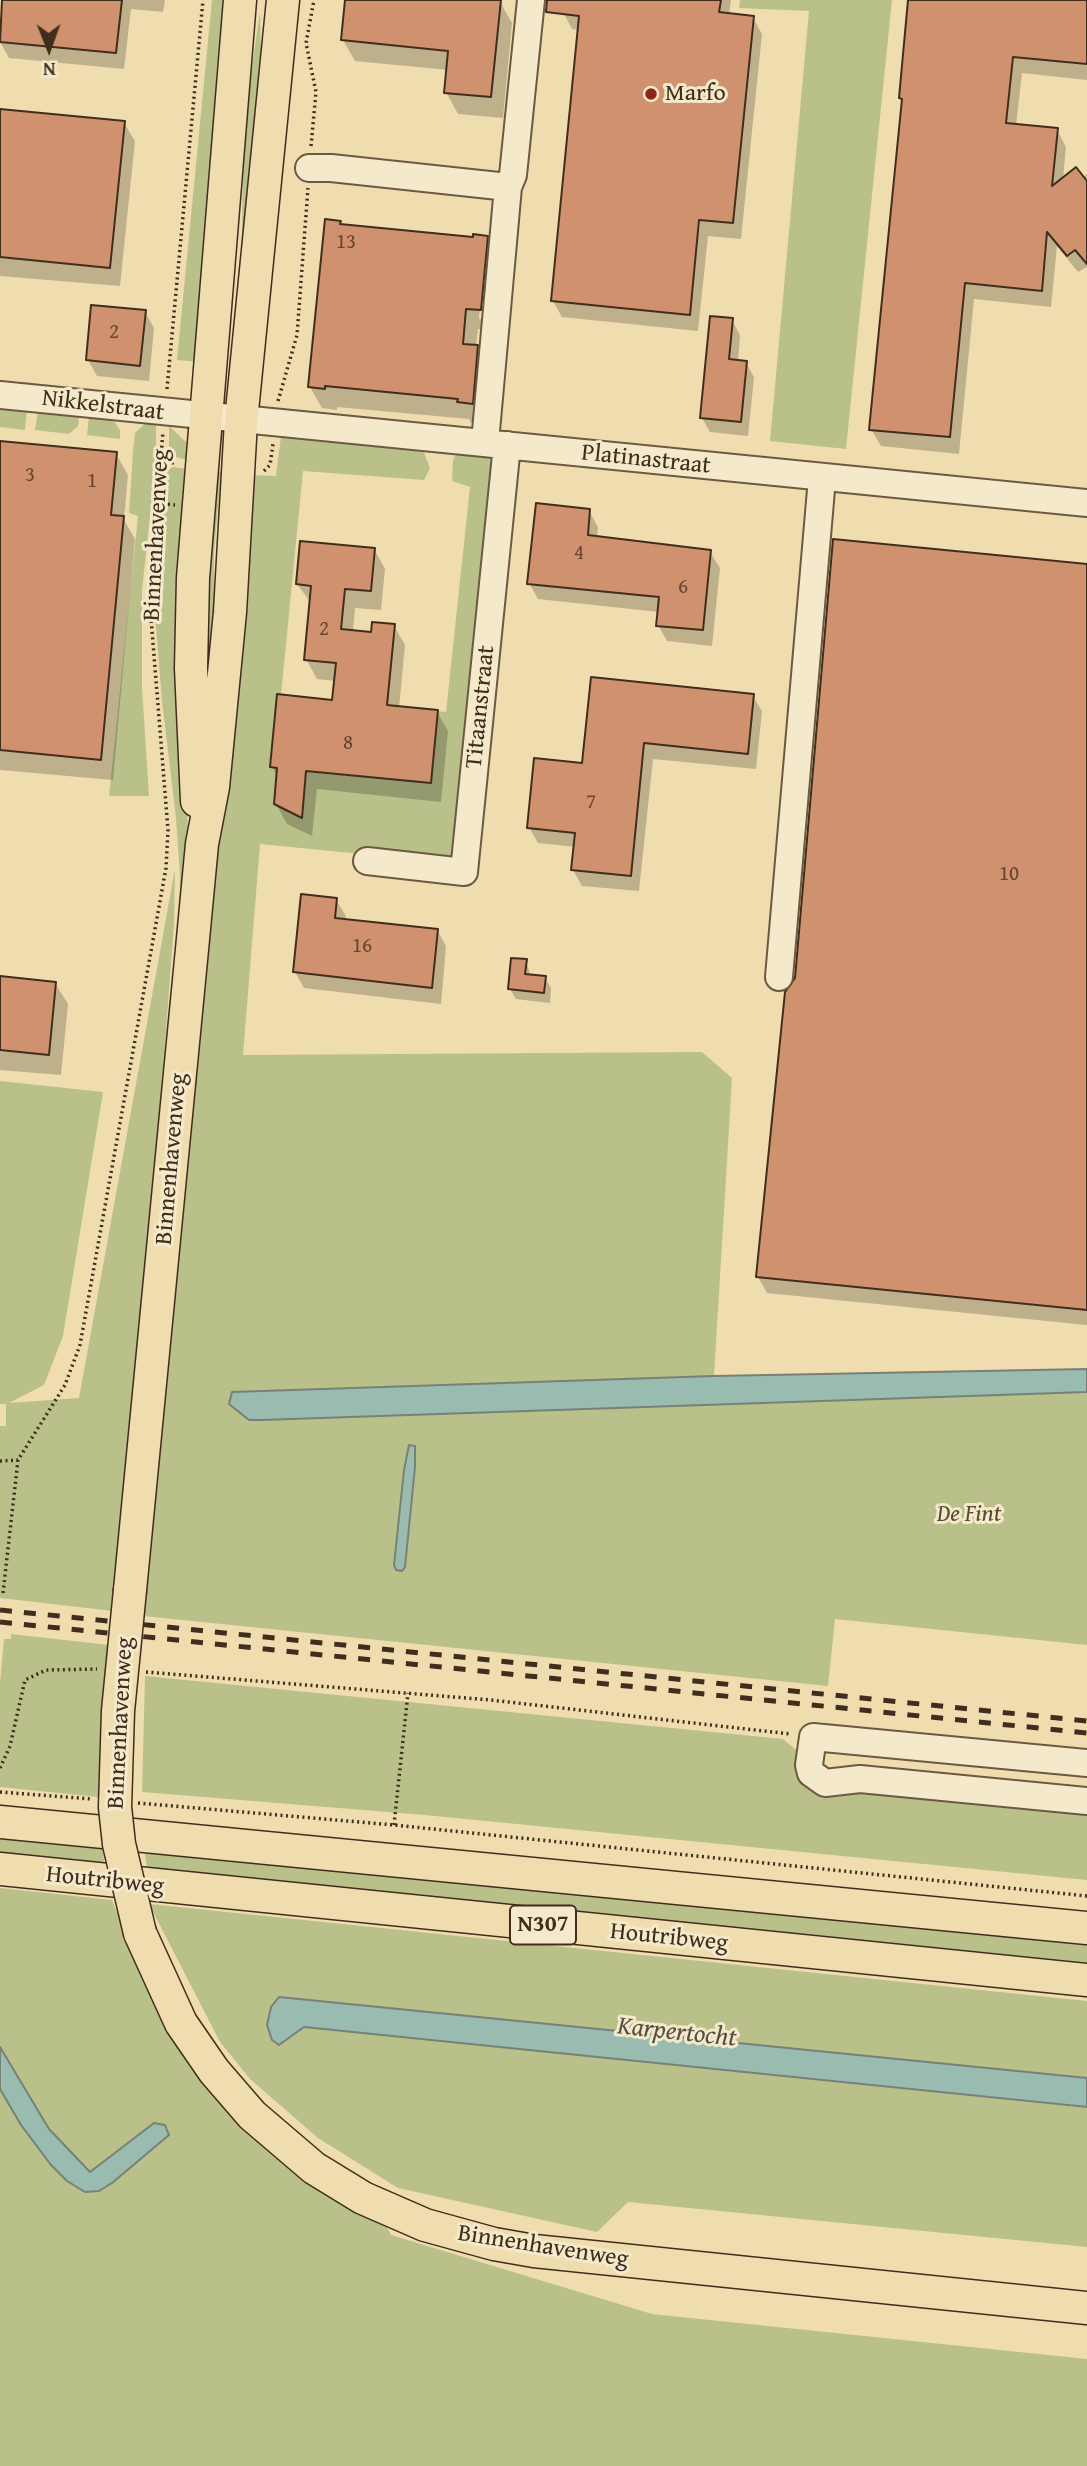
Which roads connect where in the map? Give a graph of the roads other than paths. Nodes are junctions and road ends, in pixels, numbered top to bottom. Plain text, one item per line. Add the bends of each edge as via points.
1 (240, 0) edge
2 (283, 0) edge
3 (531, 0) edge
4 (309, 168) road end
5 (508, 187) junction
6 (0, 395) edge
7 (205, 418) junction
8 (241, 421) junction
9 (496, 444) junction
10 (822, 478) junction
11 (1087, 503) edge
12 (202, 844) junction
13 (366, 861) dead end
14 (779, 977) dead end
15 (1087, 1763) edge
16 (1087, 1801) edge
17 (0, 1822) edge
18 (0, 1870) edge
19 (1087, 1928) edge
20 (1087, 1980) edge
21 (1087, 2308) edge

1 - 7 main road, Binnenhavenweg
2 - 8 main road, Binnenhavenweg
3 - 5 street, Titaanstraat
4 - 5 street
5 - 9 street, Titaanstraat
6 - 7 street, Nikkelstraat
7 - 8 street, Platinastraat
7 - 12 main road, Binnenhavenweg via 191,639 195,787
8 - 9 street, Platinastraat
8 - 12 main road, Binnenhavenweg via 214,787
9 - 10 street, Platinastraat
9 - 13 street, Titaanstraat via 464,872
10 - 11 street, Platinastraat
10 - 14 street
12 - 21 main road, Binnenhavenweg, bridge via 118,1712 116,1807 119,1844 140,1933 181,2023 225,2086 292,2151 363,2198 425,2225 534,2251
15 - 16 street via 813,1737 809,1750 811,1773 825,1783 860,1779
17 - 19 main road, Houtribweg / N307
18 - 20 main road, Houtribweg / N307

